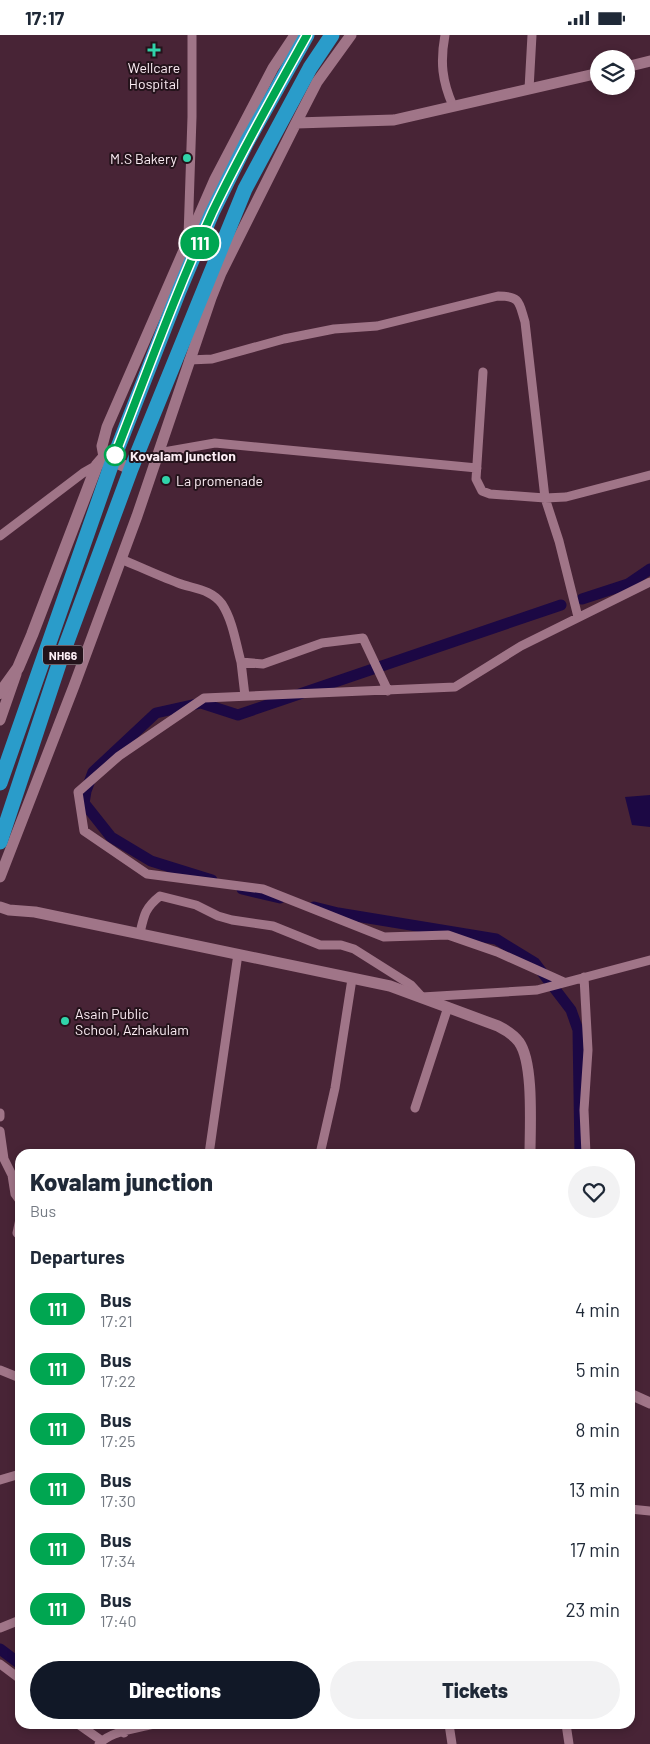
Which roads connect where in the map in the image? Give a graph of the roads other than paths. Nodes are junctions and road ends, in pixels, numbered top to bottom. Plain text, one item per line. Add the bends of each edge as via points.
1 (192, 35) edge
2 (295, 35) edge
3 (307, 35) edge
4 (332, 35) edge
5 (351, 35) edge
6 (445, 35) edge
7 (532, 35) edge
8 (650, 61) edge
9 (635, 65) edge
10 (590, 75) edge
11 (529, 89) junction
12 (453, 107) junction
13 (296, 123) junction
14 (188, 244) junction
15 (189, 360) junction
16 (483, 372) dead end
17 (158, 453) junction
18 (105, 461) junction
19 (477, 468) junction
20 (131, 469) junction
21 (650, 475) edge
22 (545, 498) junction
23 (0, 536) edge
24 (121, 559) junction
25 (650, 582) edge
26 (578, 617) junction
27 (241, 663) junction
28 (18, 668) junction
29 (388, 691) junction
30 (0, 693) edge
31 (245, 696) junction
32 (0, 720) edge
33 (0, 783) edge
34 (0, 842) edge
35 (0, 877) edge
36 (0, 907) edge
37 (140, 933) junction
38 (238, 954) junction
39 (650, 959) edge
40 (584, 977) junction
41 (352, 979) junction
42 (564, 982) junction
43 (422, 997) junction
44 (448, 1007) junction
45 (415, 1108) dead end
46 (0, 1113) edge
47 (0, 1117) edge
48 (0, 1131) edge
49 (210, 1149) edge
50 (321, 1149) edge
51 (530, 1149) edge
52 (586, 1149) edge
53 (15, 1194) edge
54 (0, 1370) edge
55 (15, 1376) edge
56 (635, 1396) edge
57 (650, 1403) edge
58 (15, 1476) edge
59 (0, 1480) edge
60 (635, 1510) edge
61 (650, 1511) edge
62 (15, 1622) edge
63 (0, 1629) edge
64 (0, 1664) edge
65 (15, 1675) edge
66 (84, 1729) edge
67 (122, 1729) edge
68 (450, 1729) edge
69 (567, 1729) edge
70 (100, 1743) edge
71 (452, 1744) edge
72 (569, 1744) edge

1 - 14 street
2 - 14 street via 215,179
3 - 18 highway, NH66 via 247,142 212,213
4 - 20 highway, NH66 via 310,68 245,189
5 - 13 street via 317,82
6 - 12 street via 443,78
7 - 11 street
8 - 9 street
10 - 11 street
11 - 12 street
12 - 13 street via 394,120
13 - 15 street via 221,273
14 - 18 street via 107,427 102,446
15 - 17 street
15 - 22 street via 212,359 334,329 378,327 498,296 511,296 518,301 525,323
16 - 19 street
17 - 19 street via 215,443
17 - 24 street
18 - 20 main road
18 - 23 street via 83,473
18 - 28 main road
18 - 33 highway, NH66
19 - 22 street via 476,479 482,491
20 - 34 highway, NH66 via 61,658
21 - 22 street via 566,497
22 - 26 street
24 - 27 street via 214,596 230,621
24 - 35 street
25 - 26 street
26 - 29 street via 521,646 455,687
27 - 29 street via 263,664 322,643 363,638
27 - 31 street
28 - 30 main road
28 - 32 street
29 - 31 street
31 - 42 street via 204,698 119,756 78,792 84,831 147,873 263,889 384,937 448,935 497,952
36 - 37 street
37 - 38 street
37 - 43 street via 144,913 160,896 196,905 232,920 273,926 320,945 354,949 411,985
38 - 41 street
38 - 49 street
39 - 40 street
40 - 42 street
40 - 52 street via 588,1050 584,1110
41 - 43 street via 390,986
41 - 50 street via 335,1088
42 - 43 street via 537,990
43 - 44 street
44 - 45 street
44 - 51 street via 498,1026 520,1043 530,1073
46 - 47 street
48 - 53 street via 4,1159 12,1175
54 - 55 street
56 - 57 street
58 - 59 street
60 - 61 street
62 - 63 street
64 - 65 street
66 - 70 street
67 - 70 street
68 - 71 street
69 - 72 street

